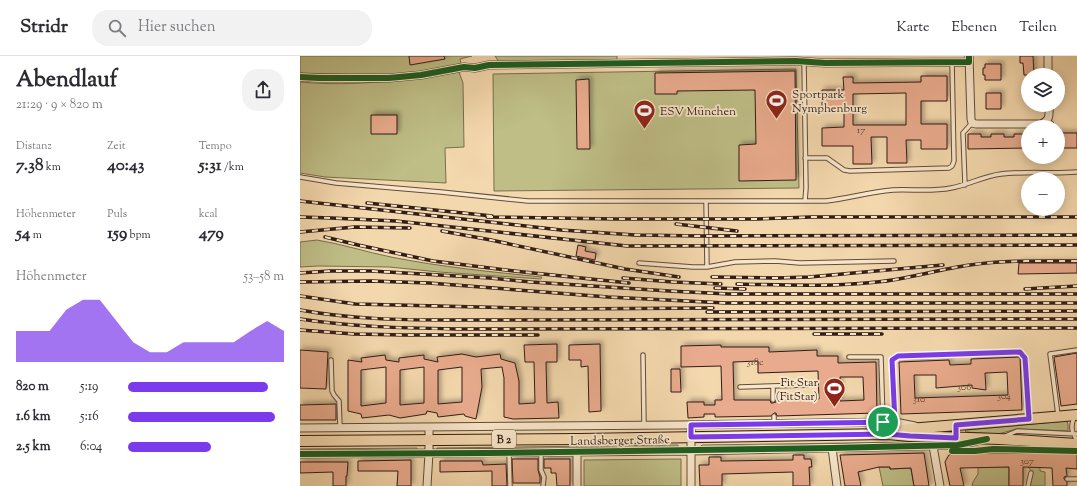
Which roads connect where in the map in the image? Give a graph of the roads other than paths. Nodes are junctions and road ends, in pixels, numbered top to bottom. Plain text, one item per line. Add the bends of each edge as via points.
1 (1048, 56) edge
2 (969, 59) edge
3 (804, 62) junction
4 (952, 62) junction
5 (1048, 68) edge
6 (300, 77) edge
7 (972, 123) junction
8 (1021, 124) edge
9 (805, 158) junction
10 (1077, 172) edge
11 (300, 177) edge
12 (965, 185) junction
13 (706, 201) junction
14 (805, 201) junction
15 (894, 261) dead end
16 (639, 263) dead end
17 (707, 267) junction
18 (1077, 350) edge
19 (643, 355) dead end
20 (849, 358) dead end
21 (331, 360) dead end
22 (807, 385) dead end
23 (773, 386) junction
24 (740, 387) dead end
25 (773, 400) dead end
26 (1076, 415) edge
27 (1058, 416) junction
28 (1029, 419) junction
29 (883, 422) junction
30 (895, 422) junction
31 (644, 425) junction
32 (691, 425) junction
33 (956, 425) junction
34 (429, 427) junction
35 (300, 428) edge
36 (340, 428) junction
37 (921, 428) junction
38 (1075, 433) edge
39 (887, 434) junction
40 (691, 437) junction
41 (956, 438) junction
42 (987, 439) junction
43 (999, 439) junction
44 (429, 440) junction
45 (300, 441) edge
46 (1077, 441) edge
47 (1077, 444) edge
48 (933, 446) junction
49 (832, 448) junction
50 (692, 450) junction
51 (540, 452) junction
52 (577, 452) junction
53 (430, 453) junction
54 (509, 453) junction
55 (300, 454) edge
56 (1031, 473) dead end
57 (1077, 478) edge
58 (1067, 479) dead end
59 (427, 486) edge
60 (510, 486) edge
61 (543, 486) edge
62 (577, 486) edge
63 (691, 486) edge
64 (837, 486) edge
65 (940, 486) edge
66 (1028, 486) edge

1 - 5 street
2 - 4 street
2 - 7 street
3 - 4 street
3 - 6 street via 489,65 389,78
3 - 9 lane
4 - 9 lane via 952,166 850,171 844,170 827,158
7 - 8 street
7 - 12 lane via 963,133
9 - 14 lane
10 - 12 lane via 999,174
11 - 13 lane via 336,183 528,201
12 - 14 lane via 949,189 894,190 824,201
13 - 14 lane
13 - 17 lane
15 - 17 lane via 800,264 775,261 735,262
16 - 17 lane
18 - 27 lane via 1050,354
19 - 31 lane
20 - 29 lane via 881,357
21 - 36 lane via 332,391 339,401
22 - 23 lane
23 - 24 lane
23 - 25 lane
26 - 27 main road, Landsberger Straße / B 2
26 - 38 lane via 1071,426
27 - 28 main road, Landsberger Straße / B 2
28 - 30 lane via 1025,358 1020,352 898,356 892,360
28 - 33 main road, Landsberger Straße / B 2
29 - 30 street, Landsberger Straße
29 - 32 street, Landsberger Straße via 774,420
30 - 37 street, Landsberger Straße
31 - 32 street, Landsberger Straße
31 - 34 street, Landsberger Straße
32 - 40 street
33 - 37 main road, Landsberger Straße / B 2
33 - 41 lane
34 - 36 street, Landsberger Straße
34 - 44 street
35 - 36 street, Landsberger Straße
37 - 39 main road, Landsberger Straße / B 2
38 - 43 lane via 1017,431
38 - 46 lane
39 - 40 main road, Landsberger Straße / B 2
39 - 41 main road, Landsberger Straße / B 2
40 - 44 main road, Landsberger Straße / B 2
40 - 50 street
41 - 42 main road, Landsberger Straße / B 2
42 - 43 main road, Landsberger Straße / B 2
42 - 48 street, Landsberger Straße via 958,445
43 - 47 main road, Landsberger Straße / B 2
44 - 45 main road, Landsberger Straße / B 2
44 - 53 street
48 - 49 street, Landsberger Straße
48 - 65 street
49 - 50 street, Landsberger Straße
49 - 64 street
50 - 52 street, Landsberger Straße
50 - 63 street
51 - 52 street, Landsberger Straße
51 - 54 street, Landsberger Straße
51 - 61 lane
52 - 62 street
53 - 54 street, Landsberger Straße
53 - 55 street, Landsberger Straße
53 - 59 street
54 - 60 lane
56 - 66 lane
57 - 58 lane

